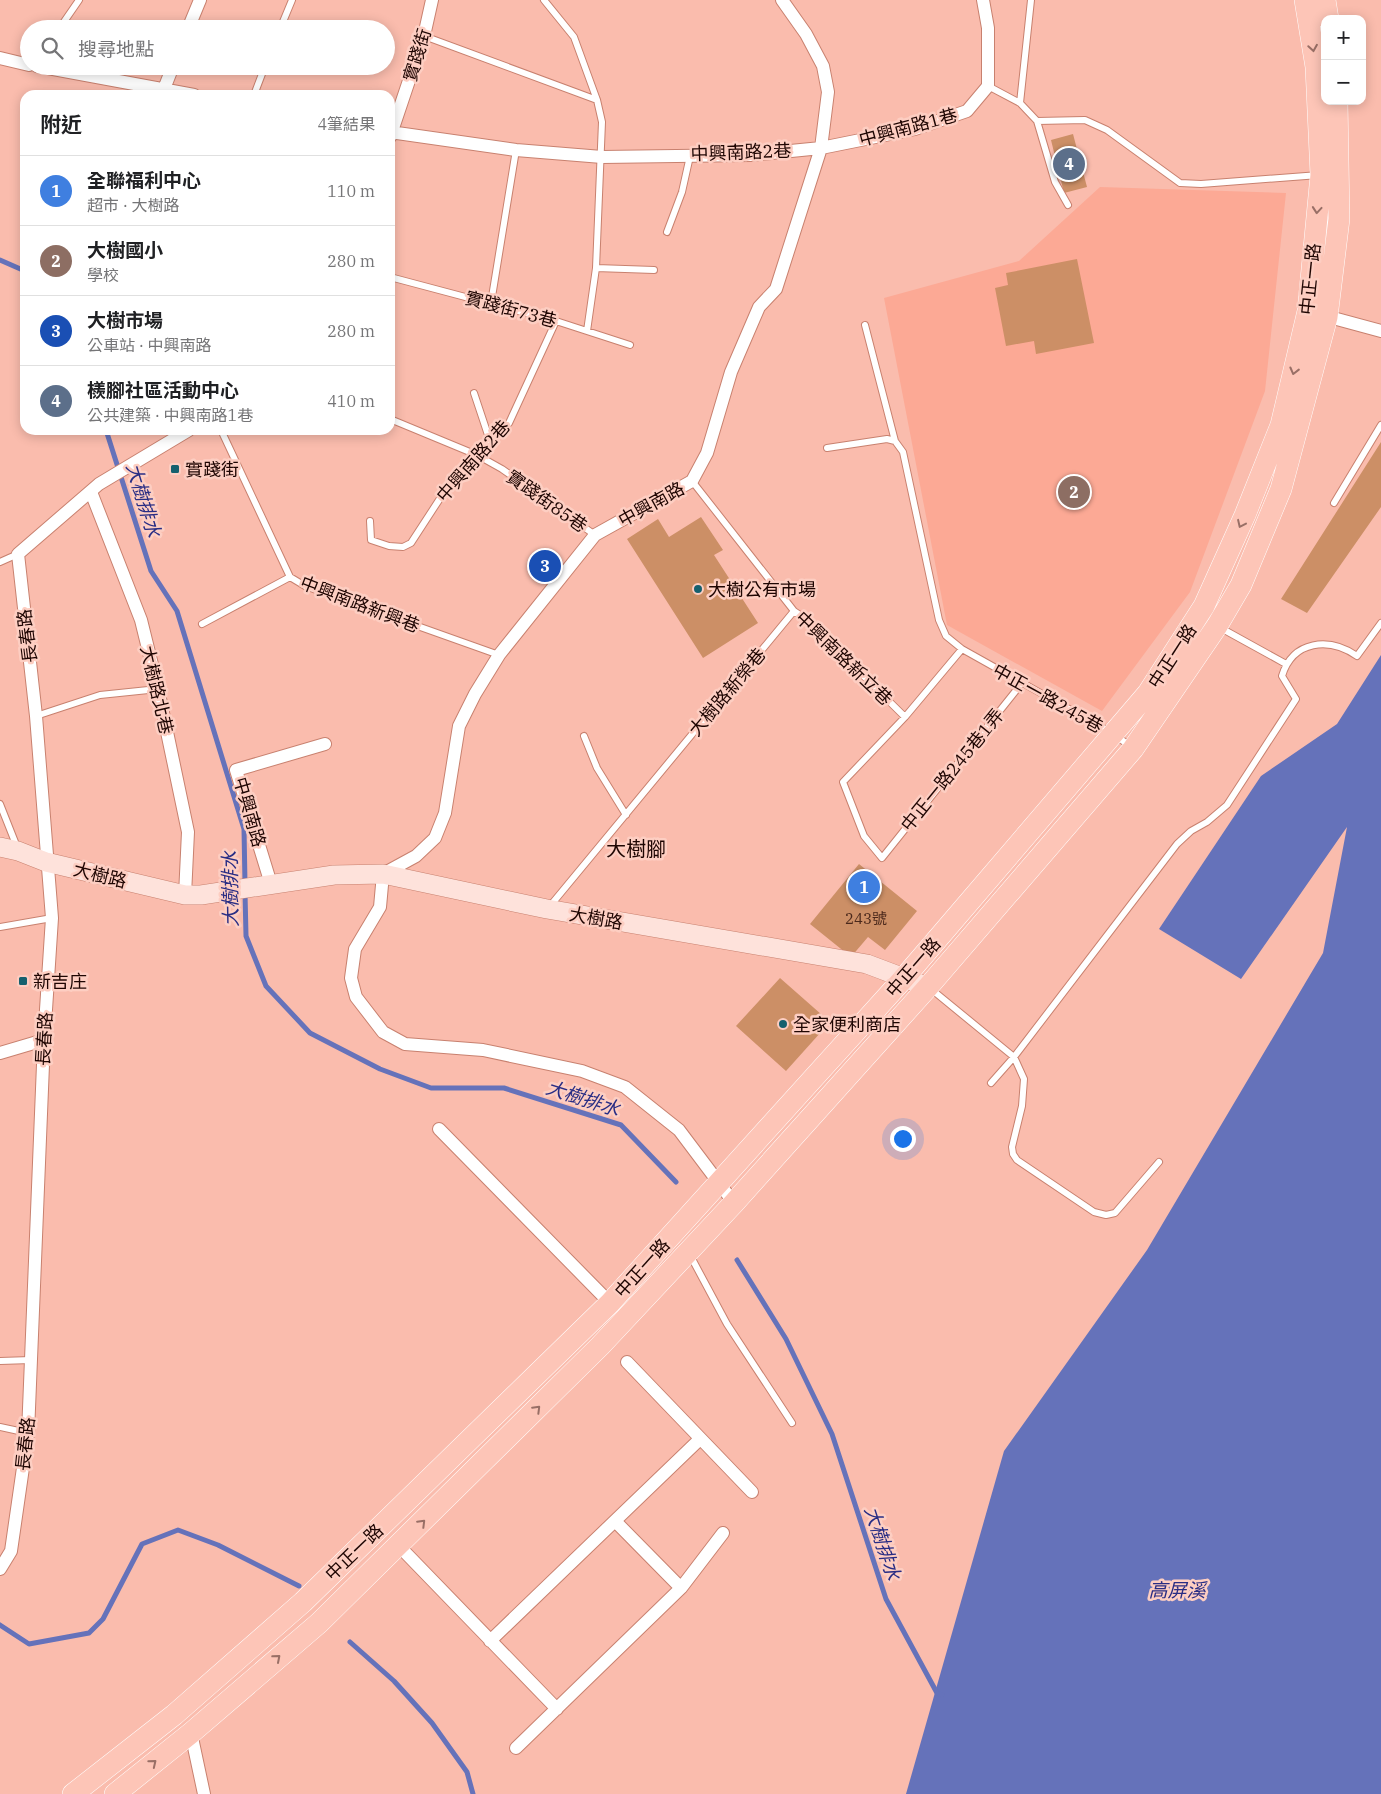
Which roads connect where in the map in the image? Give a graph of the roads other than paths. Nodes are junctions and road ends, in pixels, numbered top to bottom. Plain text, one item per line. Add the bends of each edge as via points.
1 (79, 0) edge
2 (200, 0) edge
3 (292, 0) edge
4 (432, 0) edge
5 (544, 0) edge
6 (782, 0) edge
7 (983, 0) edge
8 (1031, 0) edge
9 (1305, 0) edge
10 (1326, 0) edge
11 (1328, 15) edge
12 (65, 20) edge
13 (192, 20) edge
14 (284, 20) edge
15 (424, 36) junction
16 (0, 58) edge
17 (20, 62) edge
18 (84, 75) edge
19 (170, 75) edge
20 (262, 75) edge
21 (988, 86) junction
22 (164, 90) joint
23 (256, 90) edge
24 (598, 100) junction
25 (1020, 103) junction
26 (1337, 105) edge
27 (1038, 121) junction
28 (395, 122) edge
29 (395, 135) edge
30 (821, 148) junction
31 (516, 150) junction
32 (691, 154) junction
33 (602, 157) junction
34 (1321, 175) junction
35 (1068, 205) dead end
36 (667, 232) dead end
37 (596, 268) junction
38 (654, 270) dead end
39 (395, 278) edge
40 (491, 303) junction
41 (1317, 314) junction
42 (556, 321) junction
43 (865, 325) dead end
44 (587, 331) junction
45 (1381, 331) edge
46 (630, 345) dead end
47 (474, 393) dead end
48 (395, 421) edge
49 (1381, 425) edge
50 (181, 435) edge
51 (223, 435) edge
52 (489, 438) junction
53 (895, 441) junction
54 (827, 448) dead end
55 (477, 455) junction
56 (692, 481) junction
57 (95, 488) junction
58 (1334, 502) dead end
59 (370, 521) dead end
60 (595, 534) junction
61 (18, 554) junction
62 (0, 562) edge
63 (290, 577) junction
64 (794, 611) junction
65 (1381, 622) edge
66 (202, 624) dead end
67 (1217, 626) junction
68 (962, 649) junction
69 (499, 656) junction
70 (1286, 664) junction
71 (1022, 683) junction
72 (158, 689) junction
73 (36, 716) junction
74 (905, 717) junction
75 (1112, 733) junction
76 (584, 736) dead end
77 (325, 744) dead end
78 (1133, 749) junction
79 (0, 804) edge
80 (626, 814) junction
81 (9, 849) edge
82 (46, 862) junction
83 (383, 874) junction
84 (266, 884) junction
85 (193, 896) junction
86 (547, 910) junction
87 (52, 918) junction
88 (0, 927) edge
89 (904, 978) junction
90 (928, 987) junction
91 (44, 1040) junction
92 (0, 1052) edge
93 (1014, 1057) junction
94 (991, 1083) dead end
95 (439, 1129) dead end
96 (1160, 1162) dead end
97 (718, 1183) junction
98 (734, 1203) junction
99 (688, 1251) junction
100 (610, 1303) junction
101 (30, 1360) junction
102 (0, 1361) edge
103 (627, 1362) dead end
104 (792, 1423) dead end
105 (0, 1428) edge
106 (28, 1433) junction
107 (700, 1439) junction
108 (752, 1492) dead end
109 (615, 1521) junction
110 (723, 1533) dead end
111 (399, 1546) junction
112 (0, 1569) edge
113 (681, 1588) junction
114 (490, 1641) junction
115 (557, 1709) junction
116 (191, 1733) junction
117 (516, 1748) dead end
118 (73, 1794) edge
119 (116, 1794) edge
120 (204, 1794) edge

1 - 12 lane
2 - 13 street
3 - 14 lane
4 - 15 street, 實踐街
5 - 24 lane via 574,37
6 - 30 street, 中興南路 via 823,66 828,92
7 - 21 street via 988,28
8 - 25 lane
9 -> 34 main road, 中正一路 via 1316,67
10 - 11 main road
15 - 24 lane
15 - 28 street, 實踐街
16 - 17 street
18 - 22 street
19 - 22 street
20 - 23 lane
21 - 25 lane
21 - 30 street, 中興南路1巷 via 967,111 915,129
24 - 33 lane
25 - 27 lane
26 - 41 main road, 中正一路 via 1339,219
27 - 34 lane via 1085,120 1107,130 1180,183
27 - 35 lane via 1055,182
29 - 31 street, 中興南路2巷
30 - 32 street, 中興南路2巷 via 751,155
30 - 56 street, 中興南路 via 776,289 759,307 731,372 708,453
31 - 33 street, 中興南路2巷
31 - 40 lane
32 - 33 street, 中興南路2巷
32 - 36 lane via 682,192
33 - 37 lane
34 -> 41 main road, 中正一路
37 - 38 lane
37 - 44 lane
39 - 40 lane, 實踐街73巷
40 - 42 lane, 實踐街73巷
41 - 45 street
41 - 67 main road, 中正一路 via 1280,489 1240,584
41 -> 75 main road, 中正一路 via 1281,425 1204,606 1148,692
42 - 44 lane, 實踐街73巷
42 - 52 lane, 中興南路2巷 via 509,423
43 - 53 lane, 中正一路245巷
44 - 46 lane, 實踐街73巷
47 - 52 lane
48 - 55 lane, 實踐街85巷
49 - 58 lane
50 - 57 street
51 - 63 lane, 中興南路新興巷
52 - 55 lane, 中興南路2巷
53 - 54 lane via 887,439
53 - 68 lane, 中正一路245巷 via 903,452 938,620 946,636
55 - 59 lane, 中興南路2巷 via 439,500 411,543 403,547 388,546 371,540
55 - 60 lane, 實踐街85巷
56 - 60 street, 中興南路
56 - 64 lane, 中興南路新立巷
57 - 61 street
57 - 72 street, 大樹路北巷 via 141,620
60 - 69 street, 中興南路
61 - 62 lane
61 - 73 street, 長春路
63 - 66 lane
63 - 69 lane, 中興南路新興巷 via 305,586
64 - 74 lane, 中興南路新立巷 via 806,619
64 - 80 lane, 大樹路新榮巷
65 - 70 lane via 1357,656 1346,648 1320,644 1295,654
67 - 70 lane
67 - 78 main road, 中正一路
68 - 71 lane, 中正一路245巷
68 - 74 lane
69 - 83 street, 中興南路 via 459,726 445,813 435,838 416,856
70 - 93 lane via 1282,676 1296,699 1227,805 1177,844
71 - 74 lane, 中正一路245巷1弄 via 882,858 864,836 842,782
71 - 75 lane, 中正一路245巷
72 - 73 lane via 100,695
72 - 85 street, 大樹路北巷 via 188,832
73 - 82 street, 長春路
75 - 78 lane, 中正一路245巷
75 - 89 main road, 中正一路
76 - 80 lane via 597,768
77 - 84 street, 中興南路 via 236,770
78 - 90 main road, 中正一路
79 - 81 lane
80 - 86 lane, 大樹路新榮巷
81 - 82 street, 大樹路
82 - 85 street, 大樹路
82 - 87 street, 長春路
83 - 84 street, 大樹路 via 334,875
83 - 86 street, 大樹路
83 - 97 street via 380,907 355,950 351,978 356,997 383,1032 406,1044 483,1050 582,1071 625,1087 679,1130
84 - 85 street, 大樹路
86 - 89 street, 大樹路 via 867,964
87 - 88 lane
87 - 91 street, 長春路
89 - 90 street, 大樹路
89 - 97 main road, 中正一路
90 - 93 lane
90 - 98 main road, 中正一路
91 - 92 street
91 - 101 street, 長春路
93 - 94 lane
93 - 96 lane via 1024,1079 1022,1106 1012,1147 1017,1160 1094,1212 1106,1215 1114,1213
95 - 100 street
97 - 98 street
97 - 100 main road, 中正一路
98 - 99 main road, 中正一路
99 - 104 lane via 727,1324
111 -> 99 main road, 中正一路 via 600,1346
100 - 118 main road, 中正一路 via 303,1602 174,1715
101 - 102 lane
101 - 106 street, 長春路
103 - 107 street
105 - 106 lane
106 - 112 street, 長春路 via 11,1551
107 - 108 street
107 - 109 street
109 - 113 street
109 - 114 street
110 - 113 street
111 - 114 street
116 -> 111 main road, 中正一路 via 318,1623
113 - 115 street
114 - 115 street
115 - 117 street
119 -> 116 main road, 中正一路
116 - 120 street

